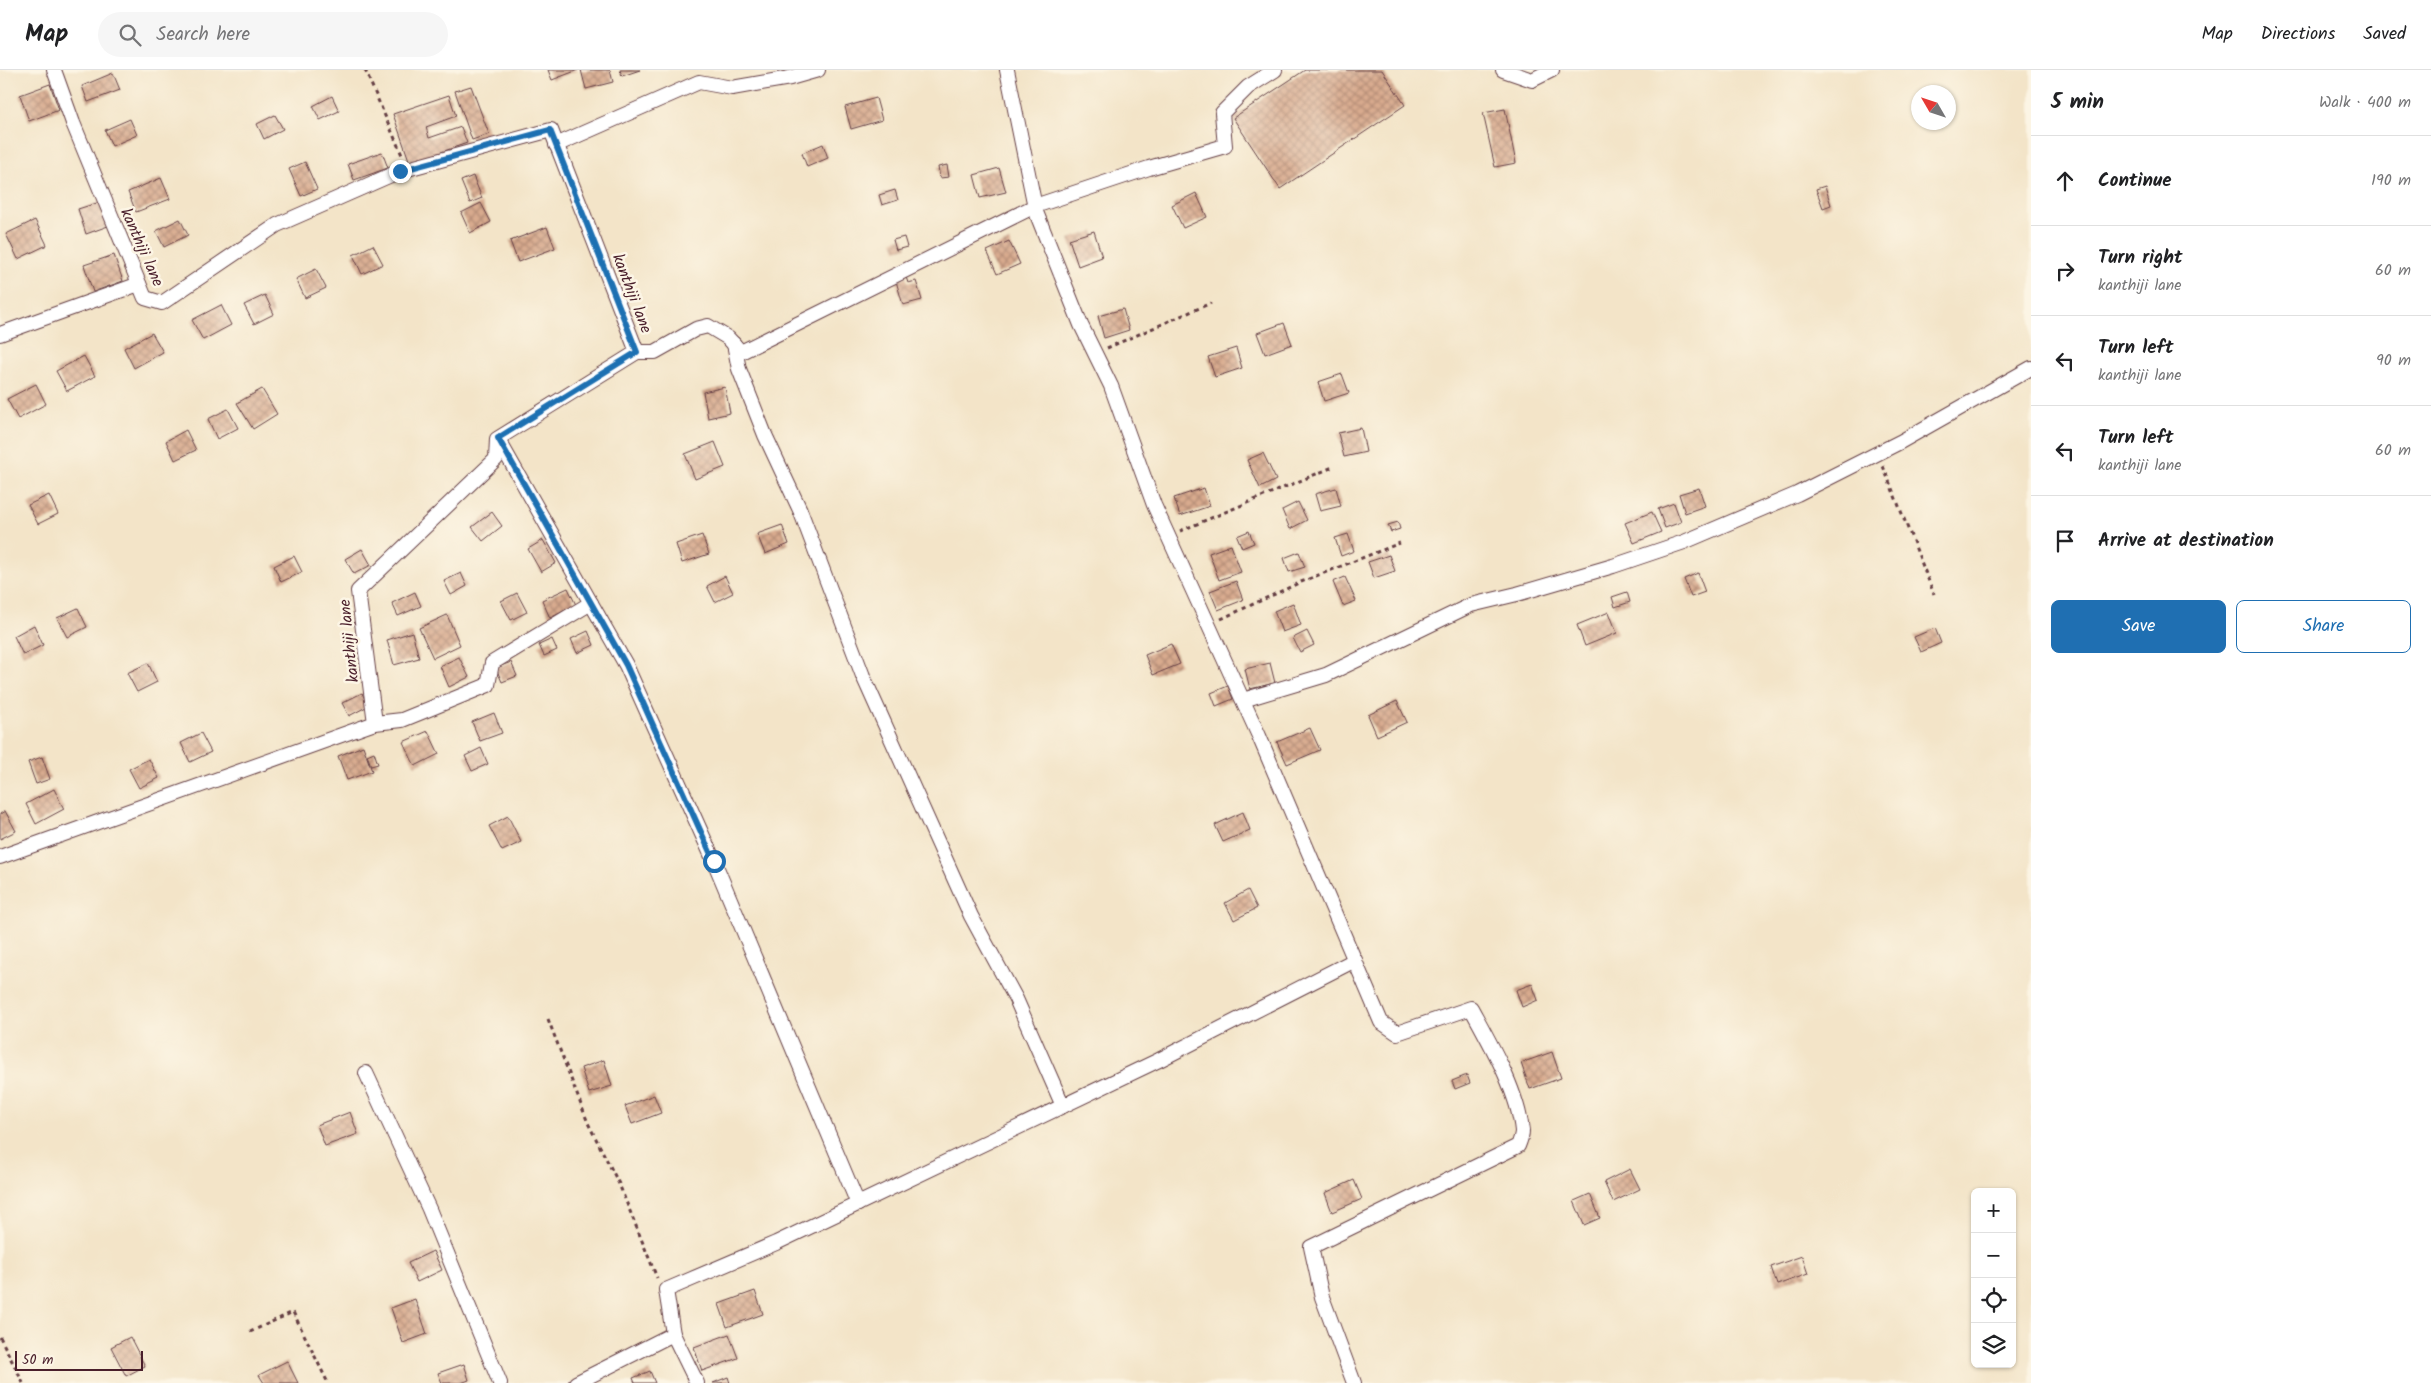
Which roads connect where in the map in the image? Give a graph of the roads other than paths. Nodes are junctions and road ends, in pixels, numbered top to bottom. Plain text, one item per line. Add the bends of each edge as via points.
1 (54, 70) edge
2 (705, 70) edge
3 (818, 70) edge
4 (1006, 70) edge
5 (1275, 70) edge
6 (1503, 70) edge
7 (1552, 70) edge
8 (709, 84) junction
9 (556, 145) junction
10 (1035, 206) junction
11 (139, 284) junction
12 (0, 334) edge
13 (734, 344) junction
14 (637, 352) junction
15 (2031, 368) edge
16 (498, 438) junction
17 (591, 603) junction
18 (1243, 700) junction
19 (375, 723) junction
20 (0, 856) edge
21 (1355, 960) junction
22 (366, 1073) dead end
23 (1063, 1106) junction
24 (858, 1204) junction
25 (673, 1334) junction
26 (500, 1383) edge
27 (576, 1383) edge
28 (697, 1383) edge
29 (1354, 1383) edge

1 - 11 street, kanthiji lane
2 - 8 street
3 - 8 street via 732,88
4 - 10 street
5 - 10 street via 1248,87 1222,114 1225,146
6 - 7 street via 1532,80
8 - 9 street via 699,82
9 - 11 street, kanthiji lane via 550,130 408,169 277,225 162,303 145,298
9 - 14 street, kanthiji lane
10 - 13 street via 741,352
10 - 18 street via 1081,324 1111,386 1154,505
11 - 12 street
13 - 14 street via 708,326 696,329 655,352
13 - 23 street via 739,369 800,510 863,676 971,916 1016,999
14 - 16 street, kanthiji lane
15 - 18 street via 1878,454 1797,494 1684,542 1603,569 1471,605 1326,675
16 - 17 street
16 - 19 street, kanthiji lane via 496,459 358,592
17 - 19 street via 492,663 488,685 402,720
17 - 24 street via 626,665 714,861
18 - 21 street
19 - 20 street
21 - 23 street
21 - 29 street via 1380,1022 1397,1033 1472,1008 1497,1055 1522,1133 1518,1146 1311,1248 1322,1297
22 - 26 street via 429,1209
23 - 24 street
24 - 25 street via 666,1290
25 - 27 street
25 - 28 street

